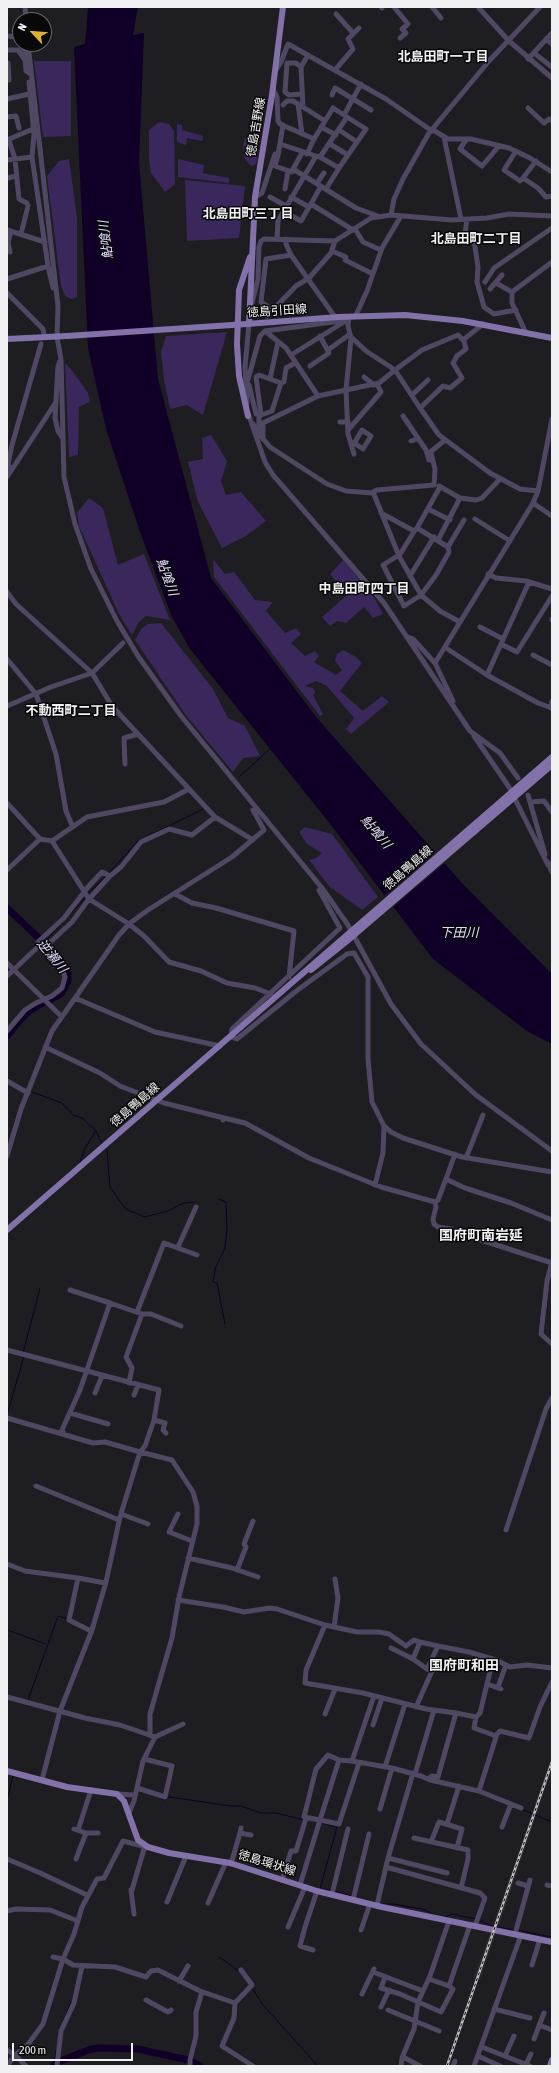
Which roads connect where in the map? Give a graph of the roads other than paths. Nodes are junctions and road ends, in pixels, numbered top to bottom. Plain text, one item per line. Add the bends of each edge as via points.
1 (283, 7) edge
2 (394, 7) edge
3 (432, 7) edge
4 (478, 7) edge
5 (539, 7) edge
6 (336, 14) dead end
7 (441, 18) dead end
8 (359, 28) dead end
9 (552, 33) edge
10 (353, 34) junction
11 (400, 38) dead end
12 (546, 39) junction
13 (509, 41) junction
14 (552, 44) edge
15 (7, 50) edge
16 (26, 52) edge
17 (29, 52) edge
18 (534, 53) junction
19 (308, 55) junction
20 (29, 57) junction
21 (528, 59) junction
22 (7, 64) edge
23 (30, 66) junction
24 (551, 66) edge
25 (301, 67) junction
26 (276, 70) junction
27 (335, 70) junction
28 (29, 73) junction
29 (552, 78) edge
30 (8, 80) edge
31 (360, 84) junction
32 (273, 89) junction
33 (30, 94) junction
34 (302, 94) junction
35 (332, 94) dead end
36 (353, 98) junction
37 (7, 99) edge
38 (283, 105) dead end
39 (300, 105) junction
40 (528, 108) dead end
41 (371, 110) dead end
42 (345, 116) junction
43 (7, 117) edge
44 (325, 121) junction
45 (552, 121) edge
46 (544, 124) junction
47 (283, 125) junction
48 (321, 127) junction
49 (19, 128) dead end
50 (33, 129) junction
51 (540, 129) dead end
52 (433, 130) junction
53 (337, 132) junction
54 (302, 134) junction
55 (444, 137) junction
56 (314, 139) junction
57 (8, 140) edge
58 (466, 140) junction
59 (357, 142) junction
60 (280, 144) junction
61 (330, 144) junction
62 (499, 146) junction
63 (516, 151) junction
64 (305, 153) junction
65 (278, 155) junction
66 (348, 155) junction
67 (32, 157) junction
68 (318, 157) junction
69 (15, 159) junction
70 (7, 160) edge
71 (536, 161) junction
72 (339, 168) junction
73 (291, 170) junction
74 (552, 172) edge
75 (324, 173) dead end
76 (304, 175) junction
77 (16, 176) junction
78 (7, 178) edge
79 (523, 178) junction
80 (319, 185) junction
81 (285, 189) dead end
82 (326, 189) junction
83 (552, 196) edge
84 (270, 197) dead end
85 (291, 197) junction
86 (255, 198) junction
87 (286, 206) junction
88 (310, 206) junction
89 (283, 211) junction
90 (391, 215) junction
91 (378, 216) junction
92 (401, 216) junction
93 (552, 216) edge
94 (464, 219) junction
95 (552, 228) edge
96 (354, 229) junction
97 (9, 231) edge
98 (20, 234) junction
99 (277, 239) junction
100 (286, 239) junction
101 (335, 241) junction
102 (45, 242) junction
103 (381, 250) junction
104 (253, 251) junction
105 (332, 251) junction
106 (10, 252) dead end
107 (291, 255) junction
108 (551, 265) edge
109 (48, 266) junction
110 (373, 274) junction
111 (502, 275) dead end
112 (7, 278) edge
113 (309, 278) junction
114 (485, 282) dead end
115 (496, 283) junction
116 (490, 289) dead end
117 (512, 292) junction
118 (7, 293) edge
119 (58, 306) junction
120 (272, 309) junction
121 (516, 310) junction
122 (249, 311) junction
123 (267, 316) dead end
124 (335, 317) junction
125 (351, 318) junction
126 (248, 324) junction
127 (483, 324) junction
128 (265, 331) junction
129 (526, 332) junction
130 (44, 334) dead end
131 (350, 335) junction
132 (57, 336) junction
133 (320, 336) junction
134 (551, 338) edge
135 (7, 339) edge
136 (463, 340) junction
137 (278, 342) junction
138 (41, 344) dead end
139 (328, 350) junction
140 (290, 355) junction
141 (61, 359) junction
142 (295, 363) junction
143 (310, 366) dead end
144 (395, 370) junction
145 (364, 377) dead end
146 (270, 379) junction
147 (428, 380) dead end
148 (281, 383) junction
149 (247, 384) junction
150 (375, 384) junction
151 (346, 390) junction
152 (412, 395) junction
153 (318, 396) junction
154 (56, 402) junction
155 (420, 408) junction
156 (260, 415) junction
157 (248, 416) junction
158 (403, 416) dead end
159 (552, 421) edge
160 (340, 422) dead end
161 (348, 422) junction
162 (348, 430) junction
163 (259, 434) junction
164 (63, 438) junction
165 (263, 439) junction
166 (417, 439) junction
167 (445, 440) junction
168 (411, 441) dead end
169 (353, 445) junction
170 (429, 453) junction
171 (354, 454) dead end
172 (430, 460) dead end
173 (11, 470) junction
174 (7, 477) edge
175 (500, 479) junction
176 (437, 486) junction
177 (538, 491) junction
178 (372, 493) dead end
179 (460, 498) junction
180 (533, 503) junction
181 (428, 509) junction
182 (381, 514) junction
183 (552, 516) edge
184 (475, 519) dead end
185 (450, 520) junction
186 (464, 520) dead end
187 (416, 530) junction
188 (436, 539) junction
189 (510, 541) junction
190 (448, 547) junction
191 (399, 556) junction
192 (488, 574) junction
193 (410, 576) junction
194 (529, 582) junction
195 (552, 589) edge
196 (7, 592) edge
197 (421, 596) junction
198 (552, 596) edge
199 (460, 622) junction
200 (480, 627) dead end
201 (407, 637) junction
202 (502, 641) junction
203 (123, 643) dead end
204 (446, 648) junction
205 (533, 655) dead end
206 (7, 659) edge
207 (435, 664) junction
208 (552, 665) edge
209 (92, 673) junction
210 (487, 675) junction
211 (36, 694) junction
212 (552, 701) edge
213 (7, 706) edge
214 (454, 707) junction
215 (552, 708) edge
216 (470, 731) junction
217 (138, 734) junction
218 (552, 757) edge
219 (125, 764) dead end
220 (552, 765) edge
221 (518, 778) dead end
222 (190, 789) junction
223 (528, 795) dead end
224 (512, 796) junction
225 (247, 798) junction
226 (531, 802) junction
227 (7, 803) edge
228 (552, 812) edge
229 (215, 817) junction
230 (72, 826) junction
231 (40, 839) junction
232 (253, 840) junction
233 (52, 841) junction
234 (548, 865) junction
235 (7, 870) edge
236 (552, 872) edge
237 (108, 875) junction
238 (322, 888) junction
239 (176, 894) junction
240 (87, 896) junction
241 (129, 924) junction
242 (354, 932) junction
243 (42, 944) junction
244 (7, 963) edge
245 (14, 970) junction
246 (7, 976) edge
247 (289, 977) junction
248 (274, 995) junction
249 (75, 998) junction
250 (44, 1000) junction
251 (62, 1016) junction
252 (7, 1031) edge
253 (231, 1037) junction
254 (45, 1046) junction
255 (220, 1046) junction
256 (7, 1081) edge
257 (28, 1093) junction
258 (157, 1100) junction
259 (483, 1115) dead end
260 (384, 1126) junction
261 (552, 1151) edge
262 (455, 1154) junction
263 (7, 1156) edge
264 (466, 1158) junction
265 (552, 1172) edge
266 (446, 1179) junction
267 (375, 1185) junction
268 (435, 1202) junction
269 (196, 1207) dead end
270 (552, 1220) edge
271 (7, 1230) edge
272 (178, 1246) junction
273 (197, 1255) dead end
274 (552, 1263) edge
275 (70, 1290) dead end
276 (110, 1303) junction
277 (140, 1313) junction
278 (181, 1326) dead end
279 (552, 1344) edge
280 (7, 1350) edge
281 (86, 1372) junction
282 (102, 1376) junction
283 (129, 1383) junction
284 (138, 1385) junction
285 (95, 1394) dead end
286 (134, 1394) dead end
287 (552, 1398) edge
288 (70, 1414) junction
289 (7, 1418) edge
290 (154, 1420) junction
291 (108, 1424) dead end
292 (166, 1433) dead end
293 (64, 1434) junction
294 (140, 1452) junction
295 (36, 1486) dead end
296 (121, 1514) junction
297 (178, 1514) dead end
298 (119, 1520) junction
299 (253, 1521) dead end
300 (148, 1524) dead end
301 (506, 1530) dead end
302 (192, 1541) junction
303 (188, 1558) junction
304 (7, 1564) edge
305 (237, 1570) junction
306 (78, 1578) junction
307 (258, 1578) dead end
308 (335, 1579) dead end
309 (105, 1583) junction
310 (178, 1600) junction
311 (325, 1625) junction
312 (334, 1627) junction
313 (91, 1631) junction
314 (420, 1642) junction
315 (438, 1646) junction
316 (391, 1648) dead end
317 (413, 1659) junction
318 (493, 1659) junction
319 (506, 1665) junction
320 (552, 1668) edge
321 (427, 1669) junction
322 (552, 1682) edge
323 (487, 1684) junction
324 (335, 1689) junction
325 (374, 1696) junction
326 (7, 1697) edge
327 (382, 1698) junction
328 (405, 1704) junction
329 (416, 1707) junction
330 (434, 1710) junction
331 (325, 1711) dead end
332 (60, 1712) junction
333 (456, 1713) junction
334 (476, 1717) junction
335 (183, 1724) dead end
336 (373, 1725) dead end
337 (150, 1735) junction
338 (496, 1736) junction
339 (155, 1737) junction
340 (144, 1759) junction
341 (339, 1760) junction
342 (352, 1761) junction
343 (359, 1763) junction
344 (385, 1767) junction
345 (392, 1768) junction
346 (7, 1771) edge
347 (414, 1774) junction
348 (428, 1779) junction
349 (42, 1780) junction
350 (459, 1786) junction
351 (137, 1788) junction
352 (91, 1790) junction
353 (478, 1791) junction
354 (117, 1794) junction
355 (134, 1795) junction
356 (510, 1806) junction
357 (522, 1808) dead end
358 (380, 1809) dead end
359 (128, 1813) junction
360 (306, 1819) junction
361 (320, 1822) junction
362 (447, 1824) junction
363 (502, 1827) dead end
364 (348, 1829) dead end
365 (86, 1833) junction
366 (98, 1833) dead end
367 (369, 1834) dead end
368 (251, 1835) dead end
369 (414, 1838) dead end
370 (431, 1842) junction
371 (148, 1847) junction
372 (456, 1848) junction
373 (186, 1856) junction
374 (388, 1858) junction
375 (7, 1859) edge
376 (76, 1859) dead end
377 (228, 1863) junction
378 (386, 1867) junction
379 (447, 1873) dead end
380 (282, 1880) junction
381 (530, 1880) dead end
382 (518, 1883) dead end
383 (302, 1886) junction
384 (528, 1886) junction
385 (461, 1888) junction
386 (317, 1891) junction
387 (332, 1892) junction
388 (87, 1895) junction
389 (353, 1897) junction
390 (167, 1902) dead end
391 (208, 1902) dead end
392 (376, 1904) junction
393 (7, 1911) edge
394 (134, 1914) dead end
395 (78, 1921) junction
396 (449, 1921) junction
397 (475, 1923) junction
398 (288, 1927) dead end
399 (361, 1930) dead end
400 (517, 1932) junction
401 (540, 1939) junction
402 (552, 1942) edge
403 (313, 1950) dead end
404 (53, 1957) dead end
405 (63, 1959) junction
406 (532, 1965) dead end
407 (81, 1966) junction
408 (188, 1966) dead end
409 (240, 1970) dead end
410 (385, 1977) junction
411 (429, 1979) junction
412 (179, 1981) junction
413 (449, 1986) junction
414 (389, 1990) junction
415 (423, 1991) junction
416 (202, 1992) junction
417 (364, 1992) dead end
418 (146, 2000) dead end
419 (418, 2002) junction
420 (235, 2003) junction
421 (381, 2007) dead end
422 (494, 2009) junction
423 (171, 2010) dead end
424 (388, 2010) dead end
425 (544, 2013) dead end
426 (194, 2018) junction
427 (201, 2018) dead end
428 (530, 2018) dead end
429 (415, 2022) junction
430 (539, 2025) junction
431 (552, 2030) edge
432 (439, 2031) dead end
433 (514, 2036) dead end
434 (534, 2039) dead end
435 (482, 2046) junction
436 (7, 2050) edge
437 (531, 2054) dead end
438 (15, 2055) junction
439 (478, 2056) junction
440 (505, 2056) junction
441 (403, 2057) junction
442 (552, 2060) edge
443 (190, 2063) edge
444 (56, 2064) edge
445 (528, 2065) edge
446 (7, 2066) edge
447 (26, 2066) edge
448 (253, 2066) edge
449 (401, 2066) edge
450 (420, 2066) edge
451 (474, 2066) edge
452 (500, 2066) edge
453 (550, 2066) edge

1 - 26 main road, 徳島吉野線
2 - 11 street via 408,24 402,29 406,33
3 - 7 street
4 - 13 street
5 - 13 street
6 - 10 street
8 - 10 street
9 - 12 street
10 - 27 street via 348,39 353,49
12 - 14 street
12 - 18 street
13 - 21 street
13 - 52 street via 481,70
15 - 28 street via 18,50 25,60 26,71
16 - 20 street
17 - 20 street
18 - 21 street
18 - 24 street
19 - 25 street
19 - 26 street via 288,44
19 - 27 street
20 - 23 street
21 - 29 street
22 - 30 street
23 - 28 street
23 - 119 street
25 - 34 street
25 - 34 street via 296,63 287,63 284,92 289,95
26 - 32 main road, 徳島吉野線
27 - 31 street
28 - 33 street
31 - 36 street
31 - 52 street
32 - 47 street via 277,97 278,121
32 - 86 main road, 徳島吉野線
33 - 37 street
33 - 50 street
34 - 39 street
35 - 36 street via 334,87
36 - 41 street
36 - 42 street
38 - 39 street via 287,101
39 - 44 street
39 - 54 street
40 - 46 street
42 - 44 street via 333,108
42 - 53 street
42 - 59 street via 366,129
43 - 49 street via 16,116
44 - 48 street
45 - 46 street via 549,119
46 - 51 street
47 - 54 street
47 - 60 street
48 - 53 street
48 - 56 street
50 - 57 street
50 - 67 street
52 - 55 street
52 - 90 street via 403,179 394,199
53 - 59 street
53 - 61 street
54 - 56 street
55 - 58 street
55 - 94 street
56 - 64 street
57 - 69 street
58 - 62 street
58 - 62 street via 460,149 482,166
59 - 66 street
60 - 64 street
60 - 65 street
61 - 66 street
61 - 68 street
62 - 63 street
63 - 71 street
63 - 79 street via 504,170 520,181
64 - 68 street
64 - 73 street
65 - 73 street via 275,166
65 - 86 street via 275,154 262,193
66 - 72 street
67 - 69 street
67 - 102 street
68 - 72 street
68 - 76 street
69 - 70 street
69 - 77 street
71 - 74 street
71 - 79 street
72 - 82 street
73 - 76 street
73 - 81 street
75 - 80 street
76 - 80 street
76 - 85 street
77 - 78 street
77 - 98 street via 19,199 28,206
79 - 83 street via 546,197
80 - 82 street
80 - 88 street
82 - 91 street via 356,208
84 - 87 street
85 - 87 street
85 - 88 street
86 - 104 main road, 徳島吉野線
87 - 89 street
88 - 89 street via 301,221
88 - 96 street
89 - 99 street via 278,222
90 - 91 street
90 - 92 street
91 - 96 street
92 - 94 street
92 - 103 street
93 - 94 street via 508,214
94 - 121 street via 465,234 474,240 477,253 477,282 484,307 494,314
95 - 114 street via 494,268
96 - 101 street
96 - 103 street via 363,242
97 - 98 street
97 - 106 street
98 - 102 street
99 - 100 street
99 - 122 street via 261,241 258,279
100 - 101 street
100 - 107 street
101 - 105 street
102 - 109 street
103 - 110 street
104 - 122 main road, 徳島吉野線
104 - 157 main road, 徳島吉野線 via 239,290 237,344 239,376
105 - 110 street
105 - 113 street
107 - 113 street
107 - 120 street via 266,259 261,302
108 - 117 street
109 - 112 street
109 - 119 street
110 - 125 street
111 - 115 street
113 - 120 street via 296,286
113 - 124 street
115 - 116 street
115 - 117 street
117 - 121 street via 512,302
118 - 130 street via 43,329
119 - 132 street
120 - 123 street
121 - 129 street
122 - 126 main road, 徳島吉野線
124 - 125 main road, 徳島引田線
124 - 126 main road, 徳島引田線
125 - 127 main road, 徳島引田線 via 405,315
125 - 128 street
125 - 131 street
125 - 133 street
126 - 132 main road, 徳島引田線, bridge
126 - 149 street via 245,367
127 - 129 main road, 徳島引田線
127 - 136 street
128 - 137 street
128 - 149 street via 260,336
129 - 134 main road, 徳島引田線
131 - 139 street
131 - 144 street via 366,351
131 - 151 street
132 - 135 main road, 徳島引田線
132 - 141 street
133 - 139 street
133 - 140 street
136 - 144 street via 458,335 422,350
136 - 155 street via 466,349 453,363 462,378 450,388 443,386
137 - 140 street via 282,343
137 - 146 street
138 - 173 street via 12,446 8,464
139 - 143 street via 329,353
140 - 142 street
141 - 154 street via 58,366
141 - 164 street
142 - 148 street via 286,368 284,382
142 - 153 street
144 - 150 street via 391,376
144 - 152 street
145 - 150 street
146 - 148 street
146 - 156 street via 259,375 256,377
147 - 152 street
148 - 156 street via 272,411
149 - 156 street via 256,414
149 - 157 street
150 - 151 street
150 - 162 street via 381,392
151 - 153 street
151 - 161 street
152 - 155 street
153 - 165 street via 263,423
154 - 164 street via 55,418 58,431
154 - 173 street
155 - 167 street via 438,435
156 - 163 street
157 - 163 street
157 - 201 street via 265,462 273,475 371,587
158 - 166 street
159 - 177 street
160 - 161 street
161 - 162 street
162 - 169 street
163 - 165 street
164 - 225 street via 64,477 75,524 91,569 117,621 138,656 181,716
165 - 178 street via 283,457 327,484 346,491
166 - 168 street
166 - 170 street
167 - 170 street
167 - 175 street
169 - 169 street via 359,429 373,437 364,450
169 - 171 street
170 - 172 street
170 - 176 street via 435,469
173 - 174 street
175 - 177 street via 520,489
175 - 179 street via 482,498
176 - 179 street
176 - 181 street
176 - 182 street via 377,490 373,492
177 - 180 street
179 - 185 street
180 - 183 street
180 - 189 street
181 - 185 street
181 - 187 street
182 - 187 street
182 - 191 street
184 - 189 street
185 - 188 street
186 - 190 street
187 - 188 street
187 - 191 street
188 - 190 street
188 - 193 street
189 - 192 street
190 - 197 street via 449,552
191 - 193 street
191 - 197 street via 383,565 400,600 404,606
192 - 194 street via 496,578
192 - 199 street
193 - 197 street
194 - 195 street
194 - 202 street
196 - 209 street via 16,604
197 - 199 street
198 - 202 street via 517,652
199 - 204 street
200 - 202 street
201 - 207 street via 413,639
201 - 214 street
202 - 210 street
203 - 209 street
204 - 207 street
204 - 210 street
205 - 208 street
206 - 211 street
207 - 214 street
209 - 211 street
209 - 217 street via 112,706
210 - 215 street
211 - 213 street
211 - 230 street via 56,754 66,811
212 - 215 street
214 - 216 street
216 - 221 street via 504,758
216 - 224 street
217 - 219 street via 124,738
217 - 222 street
218 - 224 main road, 徳島鴨島線
220 - 224 main road, 徳島鴨島線
222 - 229 street
222 - 230 street via 164,802 87,817
223 - 226 street
224 - 234 street
224 - 242 main road, 徳島鴨島線
225 - 232 street via 264,830
225 - 238 street
226 - 228 street via 544,801
226 - 234 street
227 - 231 street
229 - 232 street
229 - 237 street via 192,835 169,829 141,842 120,867
230 - 233 street
231 - 233 street
231 - 235 street
232 - 239 street
233 - 240 street
234 - 236 street
237 - 240 street
237 - 240 street via 102,872
238 - 242 street
238 - 247 street via 319,890 340,928
239 - 241 street
239 - 247 street via 192,904 216,908 294,931
240 - 241 street
240 - 243 street
240 - 243 street via 72,922
241 - 248 street via 169,962 201,971 227,983 255,988
241 - 249 street
242 - 248 main road, 徳島鴨島線
242 - 261 street via 391,1004 421,1044 476,1095
243 - 245 street
243 - 250 street via 62,968 65,977 62,988
244 - 245 street
245 - 246 street
245 - 250 street
247 - 248 street
248 - 253 main road, 徳島鴨島線
249 - 251 street
249 - 255 street via 155,1032
250 - 251 street
250 - 252 street via 25,1010
251 - 254 street
253 - 255 main road, 徳島鴨島線
253 - 260 street via 237,1039 294,992 347,954 354,954 368,977 367,1052 372,1102
254 - 257 street
254 - 258 street via 100,1073 120,1086
255 - 258 main road, 徳島鴨島線
256 - 257 street
257 - 263 street
258 - 267 street via 245,1123 309,1158
258 - 271 main road, 徳島鴨島線
259 - 264 street
260 - 262 street via 403,1138
260 - 267 street via 384,1153
262 - 264 street
262 - 266 street
264 - 265 street
266 - 268 street
266 - 270 street
267 - 268 street
268 - 274 street via 433,1219 438,1227 451,1229
269 - 272 street
272 - 273 street
272 - 277 street via 164,1243
274 - 279 street via 547,1281 541,1334
275 - 276 street
276 - 277 street
276 - 281 street
277 - 278 street via 151,1314
277 - 283 street via 126,1357 132,1368
280 - 281 street
281 - 282 street
281 - 288 street
282 - 283 street
282 - 285 street
283 - 284 street
284 - 286 street
284 - 290 street via 159,1390
287 - 301 street
288 - 291 street
288 - 293 street via 62,1430
289 - 293 street
290 - 292 street via 165,1423 163,1430
290 - 294 street via 145,1446
293 - 294 street via 93,1443 105,1442
294 - 296 street
294 - 302 street via 172,1460 193,1492 197,1506 197,1524
295 - 298 street
296 - 298 street
296 - 300 street
297 - 302 street via 169,1532
298 - 309 street
299 - 305 street
302 - 303 street
303 - 305 street
303 - 310 street
304 - 306 street via 25,1571
305 - 307 street
306 - 309 street
306 - 313 street via 69,1620
308 - 312 street via 338,1598
309 - 313 street
310 - 311 street via 223,1606 244,1612 278,1609
310 - 337 street via 172,1638 150,1714
311 - 312 street
311 - 324 street via 306,1670 305,1683
312 - 314 street via 357,1632 389,1634 406,1646 414,1640
313 - 332 street
314 - 315 street
314 - 317 street
315 - 318 street
315 - 321 street
316 - 317 street
317 - 321 street
318 - 319 street
318 - 323 street
319 - 320 street
319 - 323 street via 499,1688
321 - 329 street via 432,1672
322 - 338 street via 529,1738 500,1731
323 - 334 street via 480,1713
324 - 325 street
324 - 331 street
325 - 327 street
325 - 342 street
326 - 332 street
327 - 328 street
327 - 336 street
328 - 329 street
328 - 344 street
329 - 330 street
330 - 333 street
330 - 347 street
332 - 337 street via 120,1725
332 - 349 street
333 - 334 street
333 - 348 street via 438,1777 432,1776
334 - 338 street via 474,1728
335 - 339 street
337 - 339 street
338 - 353 street
339 - 340 street
340 - 351 street
340 - 351 street via 172,1766 165,1798
341 - 342 street
341 - 360 street via 328,1755 316,1769 304,1817
341 - 361 street
342 - 343 street
343 - 344 street
343 - 361 street via 339,1824
344 - 345 street
345 - 347 street
345 - 358 street
346 - 349 main road
347 - 348 street
347 - 374 street
348 - 350 street
349 - 352 main road
350 - 353 street
350 - 362 street
351 - 355 street
352 - 354 main road
352 - 365 street via 76,1829
353 - 356 street
354 - 355 street
354 - 359 main road via 124,1800
355 - 359 street
356 - 357 street
356 - 363 street
359 - 371 main road via 138,1840
360 - 361 street
360 - 380 street via 296,1851 291,1851
361 - 383 street
362 - 370 street via 439,1822
362 - 372 street via 462,1829
364 - 387 street
365 - 366 street
365 - 376 street
367 - 389 street
368 - 377 street via 240,1831
369 - 370 street
370 - 372 street
371 - 373 main road, 徳島環状線
371 - 388 street via 123,1841 105,1878 97,1879
371 - 394 street via 144,1848 131,1890
372 - 385 street via 468,1850
373 - 377 main road, 徳島環状線
373 - 390 street
374 - 378 street
374 - 379 street
375 - 388 street
377 - 380 main road, 徳島環状線
377 - 391 street
378 - 385 street
378 - 392 street
380 - 383 main road, 徳島環状線
381 - 384 street
382 - 384 street
383 - 386 main road, 徳島環状線
383 - 398 street
384 - 400 street via 522,1900
385 - 397 street via 480,1893 485,1898
386 - 387 main road, 徳島環状線
386 - 403 street via 300,1946
387 - 389 main road, 徳島環状線
388 - 395 street
389 - 392 main road, 徳島環状線
392 - 396 main road, 徳島環状線
392 - 399 street
393 - 395 street via 50,1910
395 - 405 street
396 - 397 main road, 徳島環状線
396 - 411 street
397 - 400 main road, 徳島環状線
397 - 413 street
400 - 401 main road, 徳島環状線
400 - 422 street
401 - 402 main road, 徳島環状線
401 - 406 street
404 - 405 street
405 - 407 street
405 - 438 street via 43,2024 26,2047
407 - 412 street via 115,1968 146,1978 151,1971 158,1970
407 - 444 street via 74,2003 61,2031
408 - 412 street
409 - 420 street via 250,1981 251,1986
410 - 414 street via 381,1988
410 - 415 street
410 - 417 street via 374,1970
411 - 413 street
411 - 415 street
412 - 416 street
413 - 419 street via 453,1989 441,2012
414 - 419 street
414 - 421 street
415 - 419 street
416 - 420 street
416 - 426 street
418 - 423 street via 168,2012
419 - 429 street
420 - 448 street via 234,2018 222,2046
422 - 428 street
422 - 435 street
424 - 429 street
425 - 430 street
426 - 427 street
426 - 443 street via 196,2036
429 - 432 street
429 - 441 street
430 - 431 street
430 - 434 street
433 - 440 street
435 - 439 street
435 - 440 street
436 - 438 street
437 - 445 street
438 - 446 street
438 - 447 street
439 - 451 street
439 - 452 street
440 - 445 street
441 - 449 street
441 - 450 street
442 - 453 main road

